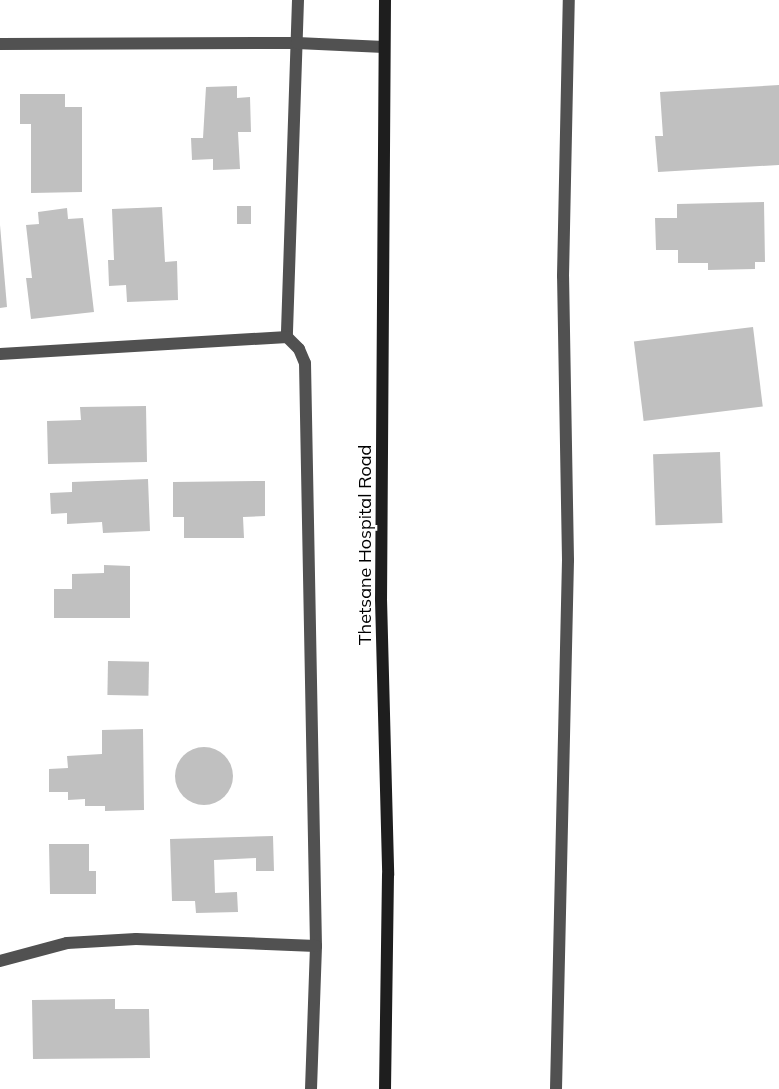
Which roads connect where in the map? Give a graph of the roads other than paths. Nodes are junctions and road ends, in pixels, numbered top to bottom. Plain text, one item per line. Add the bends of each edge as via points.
1 (298, 0) edge
2 (385, 0) edge
3 (569, 0) edge
4 (297, 43) junction
5 (0, 45) edge
6 (384, 47) junction
7 (287, 337) junction
8 (0, 354) edge
9 (316, 946) junction
10 (0, 962) edge
11 (311, 1089) edge
12 (385, 1089) edge
13 (556, 1089) edge

1 - 4 street
2 - 6 main road, Thetsane Hospital Road
3 - 13 street via 562,276 568,560
4 - 5 street
4 - 6 street
4 - 7 street
6 - 12 main road, Thetsane Hospital Road via 381,599 388,875
7 - 8 street
7 - 9 street via 299,349 305,363
9 - 10 street via 136,939 67,943
9 - 11 street

